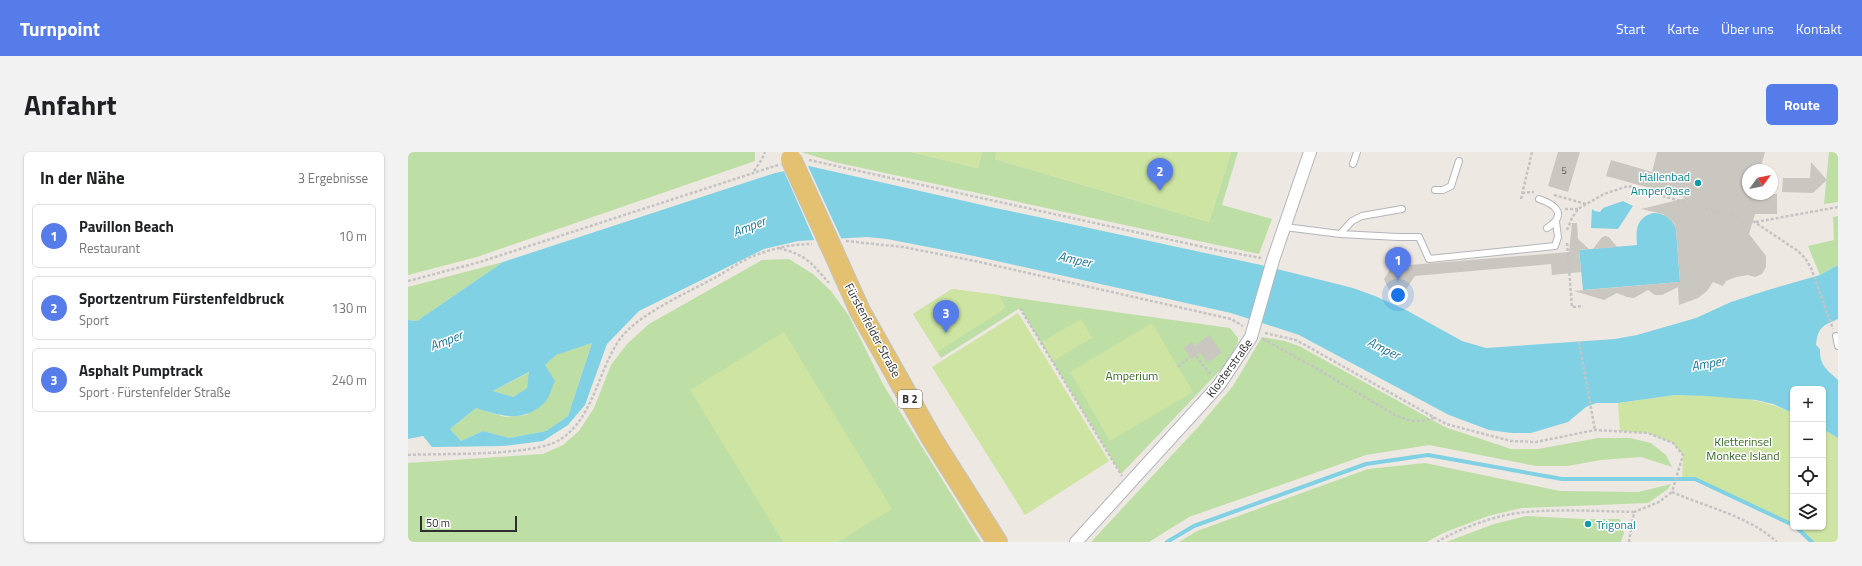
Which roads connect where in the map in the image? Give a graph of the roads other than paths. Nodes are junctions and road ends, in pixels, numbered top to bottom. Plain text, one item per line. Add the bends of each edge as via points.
1 (1310, 152) edge
2 (1357, 152) edge
3 (794, 158) edge
4 (1459, 161) dead end
5 (1353, 164) dead end
6 (1435, 190) dead end
7 (1539, 199) dead end
8 (1402, 209) dead end
9 (1556, 222) junction
10 (1285, 227) junction
11 (1547, 228) dead end
12 (1340, 234) junction
13 (1836, 336) road end
14 (1838, 346) edge
15 (997, 542) edge
16 (1076, 542) edge

1 - 10 street, Klosterstraße
2 - 5 lane
3 - 15 main road, Fürstenfelder Straße / B 2, bridge via 860,311 932,439
4 - 6 lane via 1451,186 1444,190
7 - 9 lane via 1551,203 1557,209
8 - 12 lane via 1362,216 1352,221
9 - 11 lane
9 - 12 lane via 1558,238 1554,246 1429,259 1419,237
10 - 12 lane
10 - 16 street, Klosterstraße via 1272,263 1255,328 1219,385
13 - 14 lane

